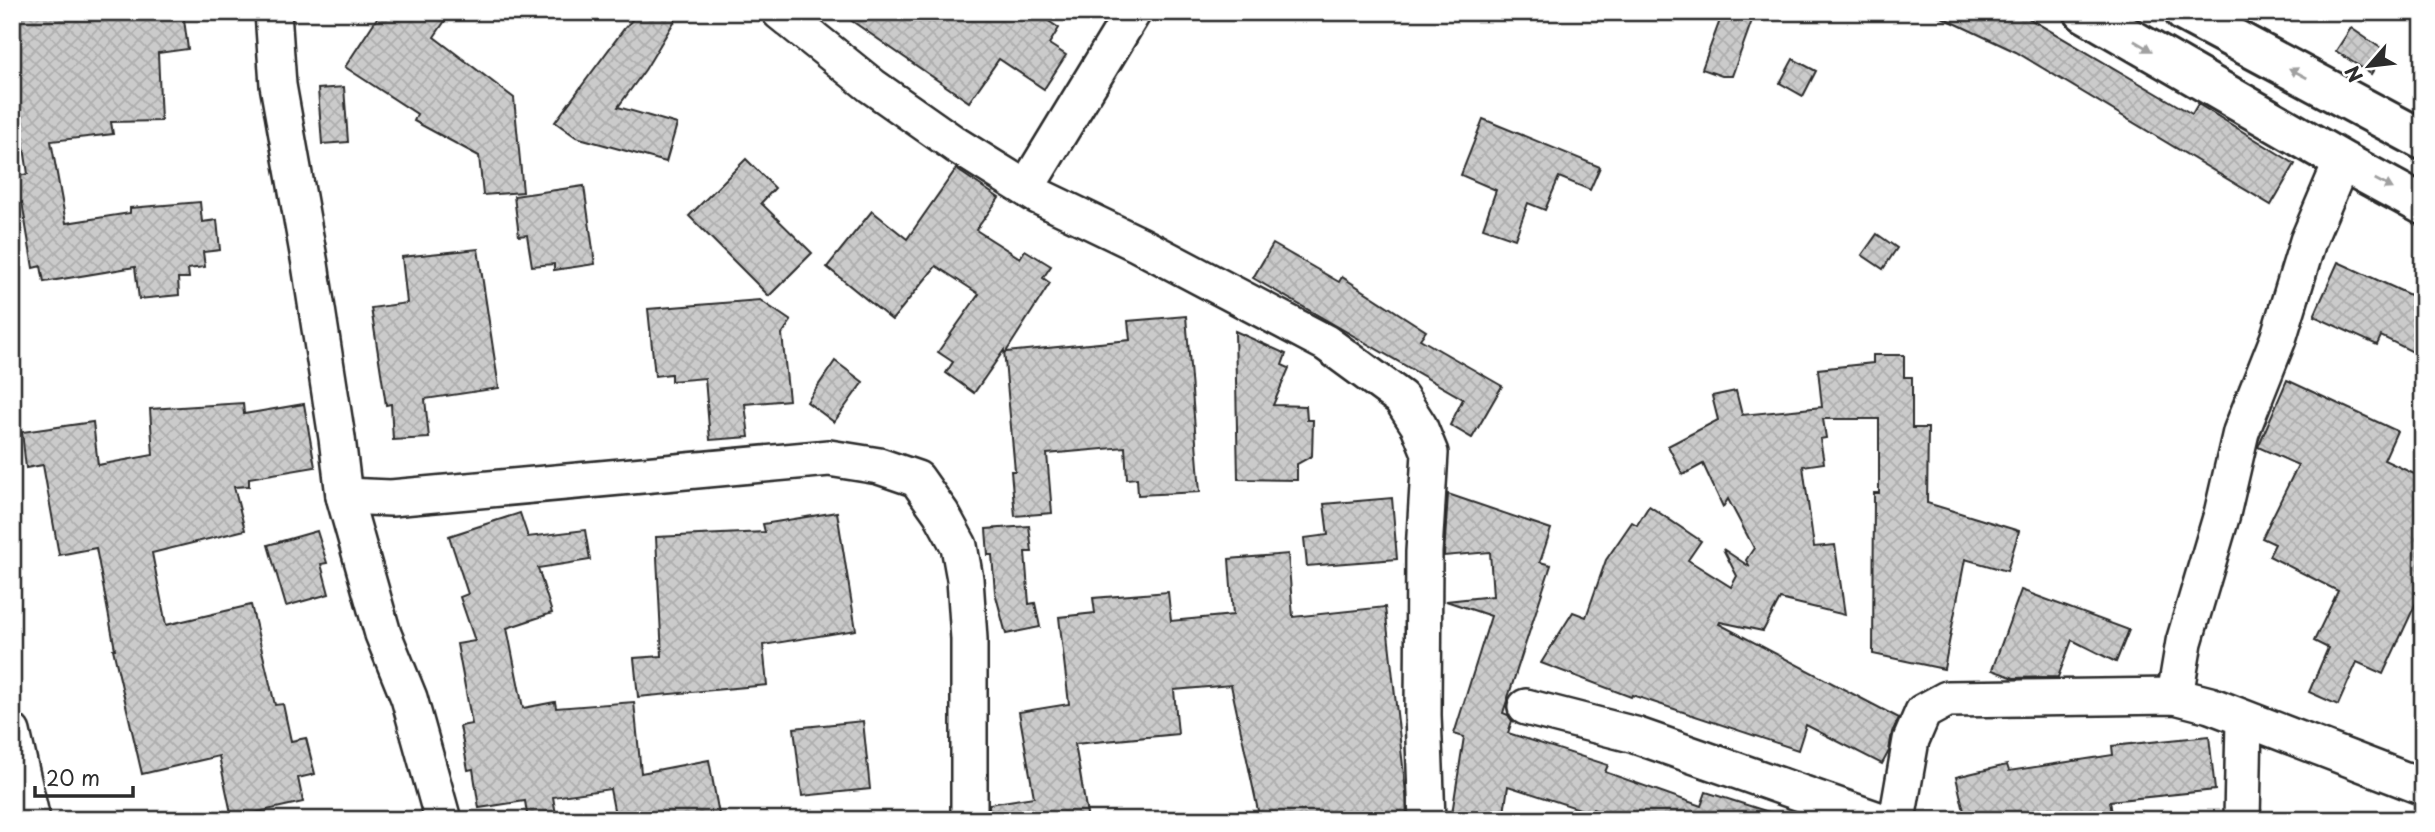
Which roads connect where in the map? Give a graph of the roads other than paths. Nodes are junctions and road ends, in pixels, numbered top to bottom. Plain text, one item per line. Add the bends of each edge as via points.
1 (273, 12) edge
2 (780, 12) edge
3 (1133, 12) edge
4 (2084, 12) edge
5 (2184, 12) edge
6 (2423, 141) edge
7 (2342, 161) junction
8 (1026, 188) junction
9 (2423, 205) edge
10 (344, 496) junction
11 (2175, 695) junction
12 (1526, 708) dead end
13 (2244, 719) junction
14 (12, 732) edge
15 (2423, 787) edge
16 (32, 820) edge
17 (443, 820) edge
18 (970, 820) edge
19 (1427, 820) edge
20 (1878, 820) edge
21 (1897, 820) edge
22 (2242, 820) edge

1 - 10 street via 278,85
2 - 8 street via 872,86
3 - 8 street
4 -> 7 street
6 -> 5 street
7 -> 9 street
7 - 11 street via 2308,241 2278,339 2241,432 2184,642
8 - 19 street via 1326,343 1401,398 1419,426 1430,453 1424,552
10 - 17 street
10 - 18 street via 391,498 829,458 917,478 959,546 965,579
11 - 13 street
11 - 21 street via 1947,699 1923,712 1911,740
12 - 20 street via 1634,735
13 - 15 street
13 - 22 street
14 - 16 street

